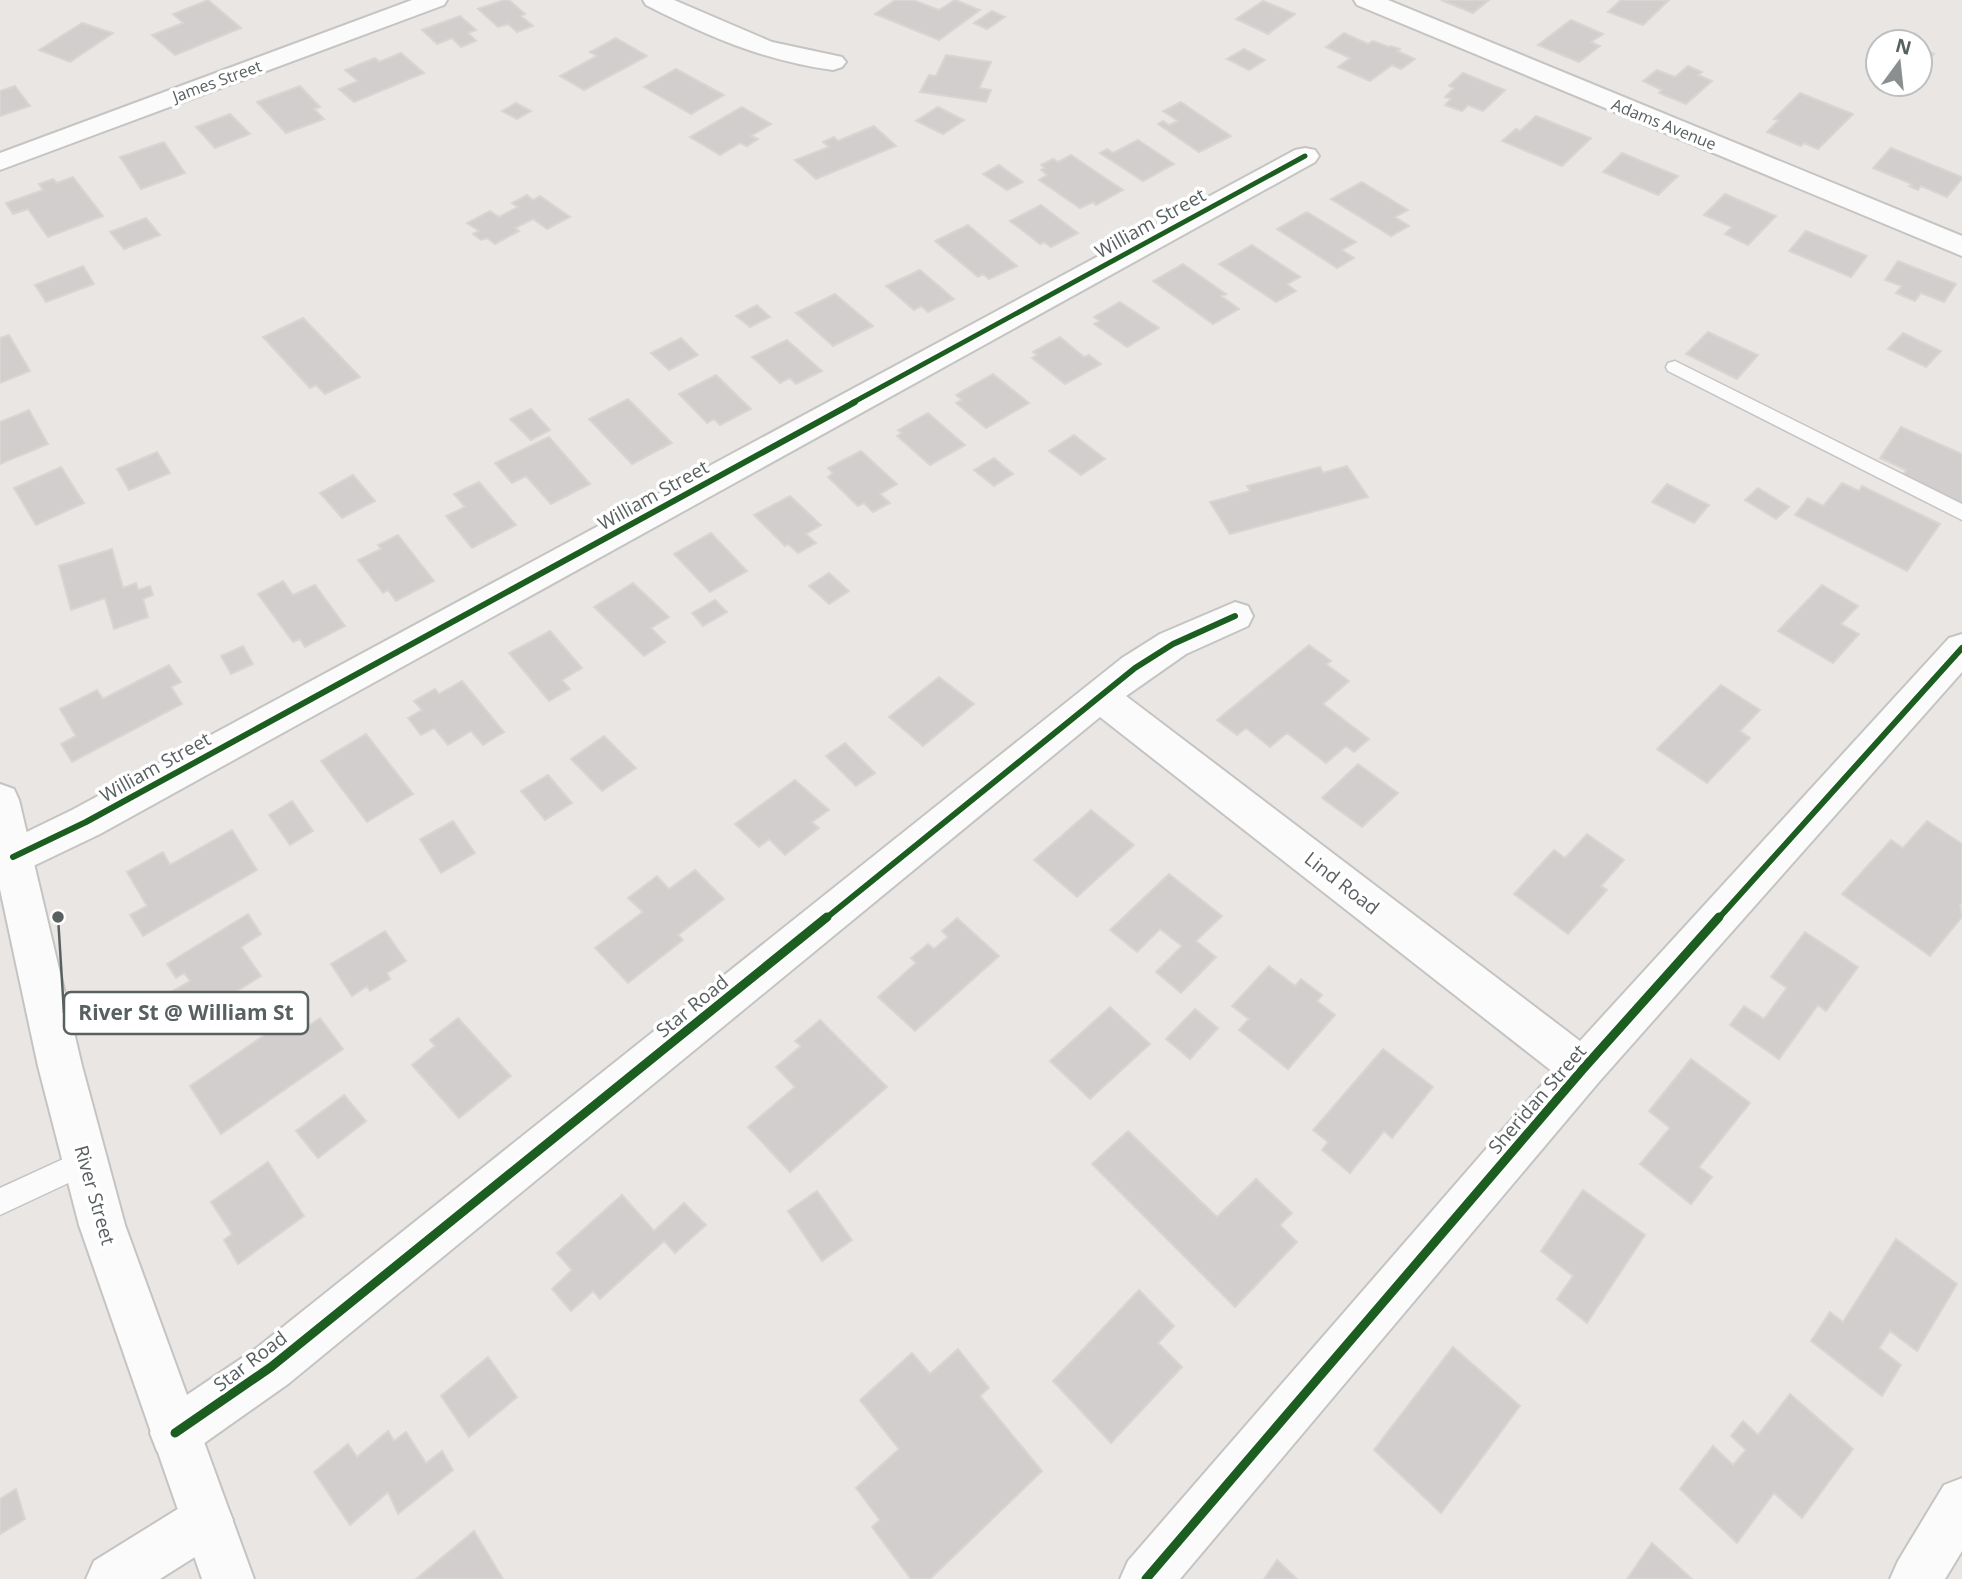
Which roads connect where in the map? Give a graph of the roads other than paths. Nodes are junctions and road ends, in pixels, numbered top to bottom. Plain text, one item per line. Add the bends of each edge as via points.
1 (435, 0) edge
2 (655, 0) edge
3 (1366, 0) edge
4 (833, 62) dead end
5 (1305, 156) dead end
6 (0, 162) edge
7 (1962, 247) edge
8 (1675, 367) dead end
9 (1962, 513) edge
10 (1235, 616) dead end
11 (1962, 648) edge
12 (1100, 696) junction
13 (0, 800) edge
14 (13, 857) junction
15 (1583, 1069) junction
16 (85, 1162) junction
17 (0, 1202) edge
18 (175, 1433) junction
19 (1962, 1503) edge
20 (207, 1520) junction
21 (111, 1579) edge
22 (228, 1579) edge
23 (1146, 1579) edge
24 (1916, 1579) edge

1 - 6 street, James Street
2 - 4 street via 740,42
3 - 7 street, Adams Avenue
5 - 14 street, William Street via 86,822
8 - 9 lane
10 - 12 street, Star Road via 1153,655
11 - 15 street, Sheridan Street
12 - 15 street, Lind Road
12 - 18 street, Star Road via 271,1367
13 - 14 street, River Street
14 - 16 street, River Street
15 - 23 street, Sheridan Street
16 - 17 lane
16 - 18 street, River Street via 121,1283
18 - 20 street, River Street
19 - 24 street
20 - 21 street
20 - 22 street, River Street

